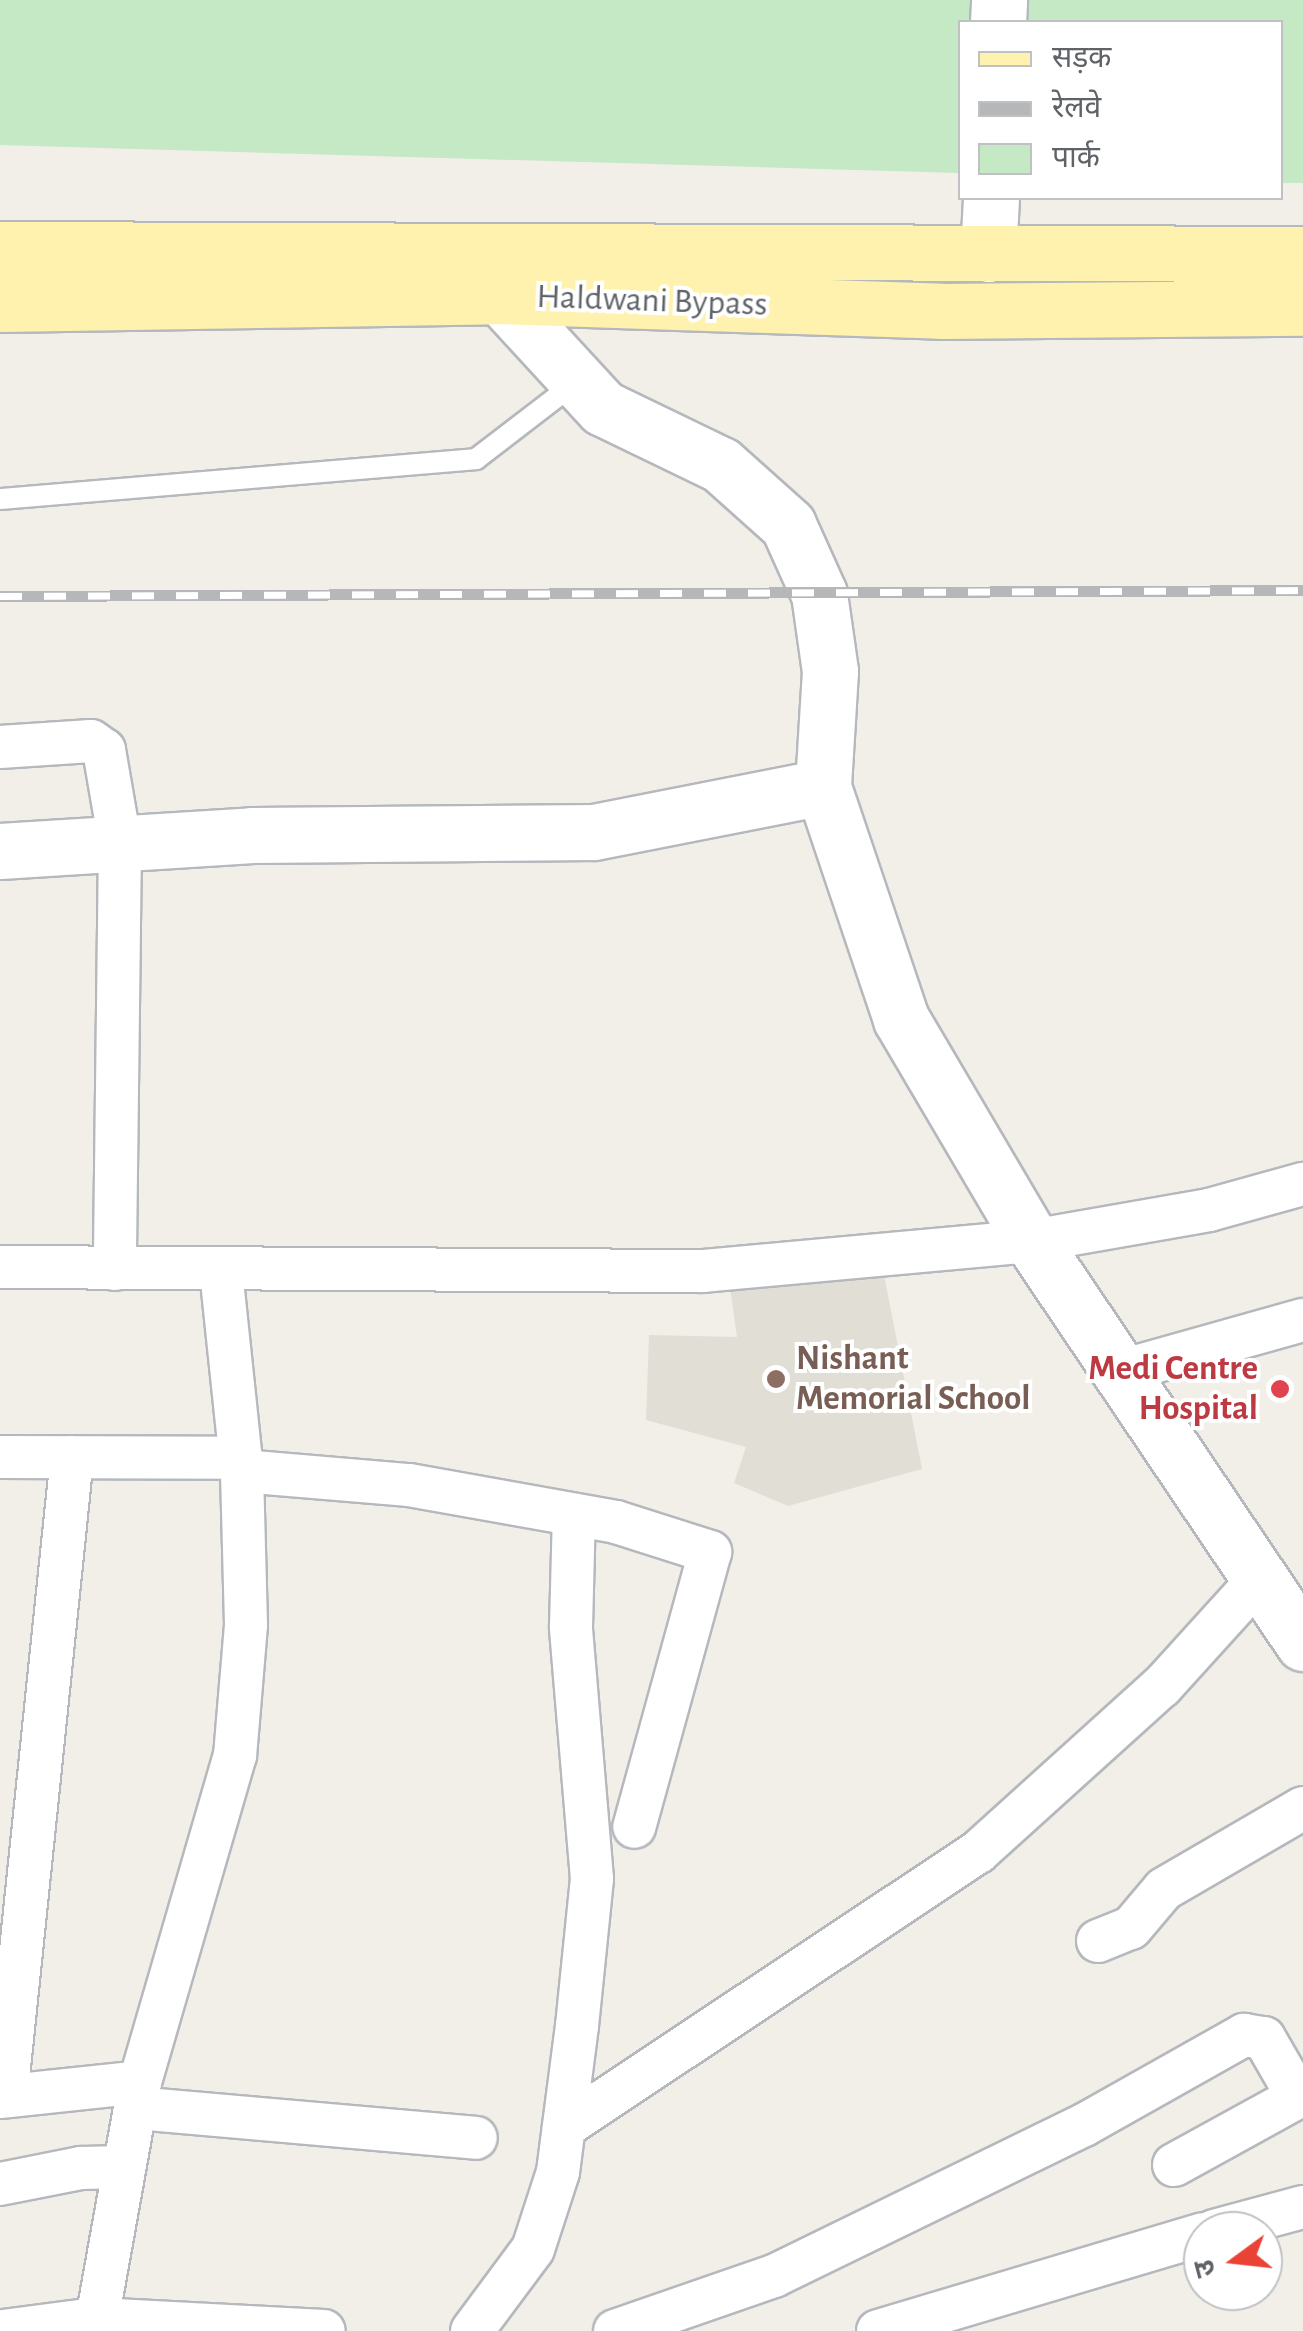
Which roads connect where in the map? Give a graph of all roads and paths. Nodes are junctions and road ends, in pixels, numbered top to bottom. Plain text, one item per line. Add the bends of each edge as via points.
1 (990, 200) edge
2 (0, 249) edge
3 (464, 254) junction
4 (988, 254) junction
5 (1303, 254) edge
6 (496, 296) junction
7 (0, 304) edge
8 (1303, 308) edge
9 (575, 383) junction
10 (0, 499) edge
11 (0, 747) edge
12 (823, 786) junction
13 (120, 843) junction
14 (0, 851) edge
15 (1303, 1184) edge
16 (1032, 1241) junction
17 (0, 1267) edge
18 (115, 1269) junction
19 (221, 1272) junction
20 (1303, 1320) edge
21 (1121, 1371) junction
22 (0, 1457) edge
23 (72, 1458) junction
24 (242, 1465) junction
25 (574, 1515) junction
26 (1260, 1578) junction
27 (1303, 1643) edge
28 (1303, 1808) edge
29 (634, 1827) dead end
30 (1098, 1941) dead end
31 (137, 2095) junction
32 (1301, 2096) edge
33 (3, 2097) edge
34 (564, 2128) junction
35 (476, 2138) dead end
36 (1174, 2165) dead end
37 (124, 2168) junction
38 (0, 2184) edge
39 (1183, 2240) edge
40 (95, 2325) edge
41 (3, 2331) edge
42 (324, 2331) edge
43 (472, 2331) edge
44 (615, 2331) edge
45 (878, 2331) edge

1 - 4 street
2 - 3 main road, Haldwani Bypass
3 - 4 main road, Haldwani Bypass
3 - 6 street
4 - 5 main road, Haldwani Bypass
6 - 7 main road, Haldwani Bypass
6 - 8 main road, Haldwani Bypass via 941,310
6 - 9 street
9 - 10 lane via 476,459
9 - 12 street via 603,408 722,465 788,525 819,594 830,670
11 - 13 street via 99,743
12 - 13 street via 594,832
12 - 16 street via 901,1019
13 - 14 street
13 - 18 street
15 - 16 street via 1208,1210
16 - 19 street via 703,1272
16 - 21 street
17 - 18 street
18 - 19 street
19 - 24 street
20 - 21 street
21 - 26 street
22 - 23 street
23 - 24 street
23 - 33 street
24 - 25 street via 409,1485
24 - 31 street via 246,1626 235,1756
25 - 29 street via 710,1552
25 - 34 street via 571,1628 592,1879
26 - 27 street
26 - 34 street via 1162,1686 978,1852
28 - 30 street via 1164,1889 1131,1928
31 - 33 street
31 - 35 street
31 - 37 street
32 - 36 street
32 - 44 street via 1264,2038 1244,2035 1084,2125 774,2276
34 - 43 street via 558,2172 533,2249
37 - 38 street via 82,2168
37 - 40 street
39 - 45 street
40 - 41 street
40 - 42 street

